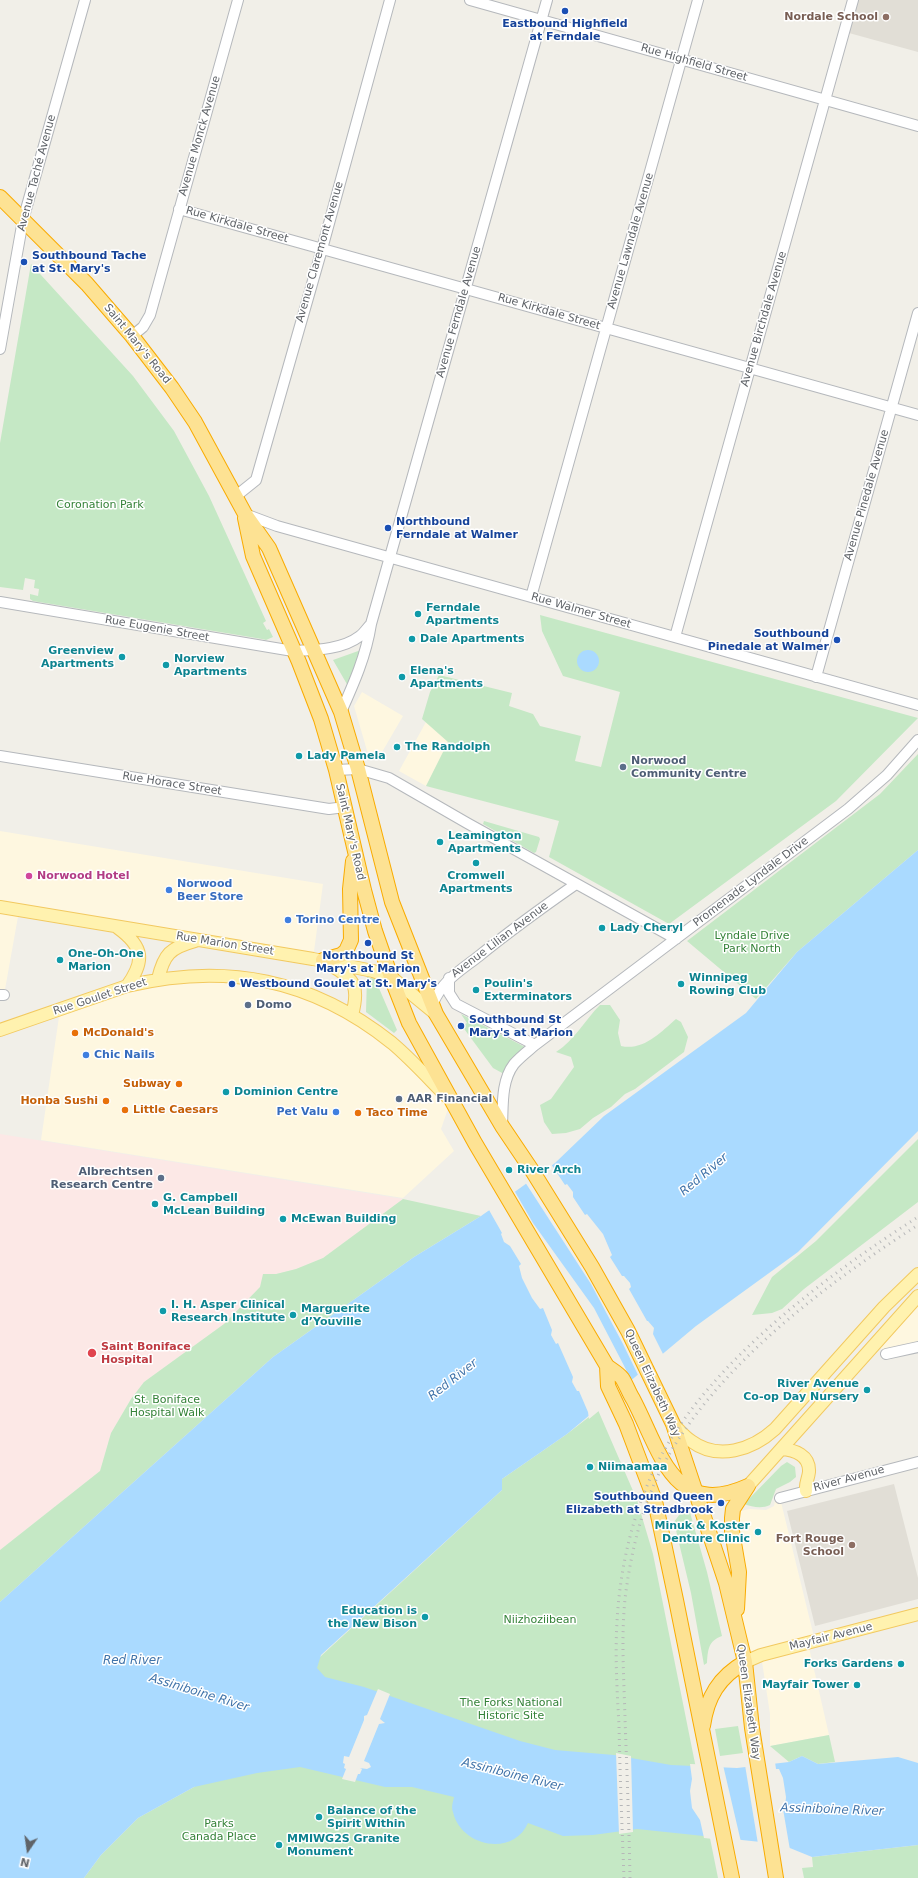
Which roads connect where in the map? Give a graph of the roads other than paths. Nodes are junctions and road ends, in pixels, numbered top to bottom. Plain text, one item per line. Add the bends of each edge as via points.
1 (86, 0) edge
2 (238, 0) edge
3 (390, 0) edge
4 (470, 0) edge
5 (546, 0) edge
6 (698, 0) edge
7 (853, 0) edge
8 (541, 20) junction
9 (681, 59) junction
10 (825, 99) junction
11 (918, 126) edge
12 (2, 200) edge
13 (179, 209) junction
14 (23, 220) junction
15 (322, 248) junction
16 (465, 289) junction
17 (4, 298) edge
18 (918, 313) edge
19 (606, 328) junction
20 (132, 336) junction
21 (0, 349) edge
22 (750, 368) junction
23 (891, 408) junction
24 (918, 415) edge
25 (236, 496) junction
26 (245, 514) junction
27 (390, 557) junction
28 (531, 597) junction
29 (0, 602) edge
30 (370, 624) junction
31 (675, 637) junction
32 (314, 650) junction
33 (293, 651) junction
34 (816, 677) junction
35 (918, 705) edge
36 (341, 712) junction
37 (918, 740) edge
38 (0, 756) edge
39 (358, 769) junction
40 (336, 770) junction
41 (345, 807) junction
42 (354, 848) junction
43 (576, 884) junction
44 (364, 890) junction
45 (392, 902) junction
46 (0, 907) edge
47 (116, 926) junction
48 (676, 939) junction
49 (198, 940) junction
50 (323, 960) junction
51 (391, 977) junction
52 (449, 978) junction
53 (158, 979) junction
54 (126, 986) junction
55 (434, 1009) junction
56 (352, 1015) junction
57 (0, 1030) edge
58 (535, 1045) junction
59 (451, 1100) junction
60 (502, 1126) junction
61 (918, 1274) edge
62 (918, 1296) edge
63 (918, 1347) edge
64 (886, 1354) dead end
65 (607, 1366) junction
66 (673, 1424) junction
67 (781, 1449) junction
68 (918, 1462) edge
69 (748, 1486) junction
70 (806, 1491) junction
71 (696, 1492) junction
72 (780, 1498) dead end
73 (918, 1614) edge
74 (736, 1624) junction
75 (744, 1662) junction
76 (702, 1735) junction
77 (732, 1878) edge
78 (776, 1878) edge

1 - 14 street, Avenue Taché Avenue
2 - 13 street, Avenue Monck Avenue
3 - 15 street, Avenue Claremont Avenue
4 - 8 street, Rue Highfield Street
5 - 8 street, Avenue Ferndale Avenue
6 - 9 street, Avenue Lawndale Avenue
7 - 10 street, Avenue Birchdale Avenue
8 - 9 street, Rue Highfield Street
8 - 16 street, Avenue Ferndale Avenue
9 - 10 street, Rue Highfield Street
9 - 19 street, Avenue Lawndale Avenue
10 - 11 street, Rue Highfield Street
10 - 22 street, Avenue Birchdale Avenue
12 - 14 highway, Saint Mary's Road
13 - 15 street, Rue Kirkdale Street
13 - 20 street, Avenue Monck Avenue via 150,315 143,327
14 - 17 street, Avenue Taché Avenue
14 - 20 highway, Saint Mary's Road via 87,284
15 - 16 street, Rue Kirkdale Street
15 - 25 street, Avenue Claremont Avenue via 256,480
16 - 19 street, Rue Kirkdale Street
16 - 27 street, Avenue Ferndale Avenue
17 - 21 street, Avenue Taché Avenue
18 - 23 street, Avenue Pinedale Avenue
19 - 22 street, Rue Kirkdale Street
19 - 28 street, Avenue Lawndale Avenue
20 - 25 highway, Saint Mary's Road via 195,422
22 - 23 street, Rue Kirkdale Street
22 - 31 street, Avenue Birchdale Avenue
23 - 24 street, Rue Kirkdale Street
23 - 34 street, Avenue Pinedale Avenue
25 - 26 highway, Saint Mary's Road
26 - 27 street, Rue Walmer Street via 277,526
26 - 32 highway, Saint Mary's Road via 269,548
26 - 33 highway, Saint Mary's Road via 253,556
27 - 28 street, Rue Walmer Street
27 - 30 street, Avenue Ferndale Avenue
28 - 31 street, Rue Walmer Street
29 - 33 street, Rue Eugenie Street
30 - 32 street, Avenue Ferndale Avenue via 361,636 351,642
30 - 36 street, Avenue Ferndale Avenue via 361,668
31 - 34 street, Rue Walmer Street
32 - 33 street, Rue Eugenie Street
32 - 36 highway, Saint Mary's Road
33 - 40 highway, Saint Mary's Road via 321,719
34 - 35 street, Rue Walmer Street
36 - 39 highway, Saint Mary's Road
37 - 48 street, Promenade Lyndale Drive via 887,775 848,809
38 - 41 street, Rue Horace Street via 330,809
39 - 40 street
39 - 43 street via 389,778
39 - 45 highway, Saint Mary's Road
40 - 41 highway, Saint Mary's Road
41 - 42 highway, Saint Mary's Road
42 - 44 highway, Saint Mary's Road
42 - 50 highway via 350,889 350,940 342,955
43 - 48 street
43 - 52 street, Avenue Lilian Avenue
44 - 45 highway
44 - 51 highway, Saint Mary's Road
45 - 55 highway, Saint Mary's Road
46 - 47 main road, Rue Marion Street
47 - 49 main road, Rue Marion Street
47 - 54 main road via 128,935 139,955 136,973
48 - 58 street, Promenade Lyndale Drive
49 - 50 main road, Rue Marion Street
49 - 53 main road via 168,953
50 - 51 main road, Rue Marion Street
50 - 56 main road via 345,973 352,982 356,996
51 - 55 main road, Rue Marion Street
51 - 59 highway, Saint Mary's Road via 420,1044
52 - 55 street, Avenue Lilian Avenue via 438,990
52 - 58 street via 449,993 456,1004
53 - 54 main road, Rue Goulet Street
53 - 56 main road, Rue Goulet Street via 208,975 261,980 314,995
54 - 57 main road, Rue Goulet Street
55 - 60 highway, Saint Mary's Road
56 - 59 main road, Rue Goulet Street via 394,1045
58 - 60 street, Promenade Lyndale Drive via 516,1062 507,1076
59 - 65 highway, Saint Mary's Road
60 - 66 highway, Queen Elizabeth Way via 592,1267 628,1332
61 - 66 main road via 884,1307 775,1429 758,1443 736,1451 708,1449 691,1441
62 - 67 main road
63 - 64 street
65 - 71 highway via 622,1378 671,1475
65 - 76 highway via 608,1386 626,1424 655,1502
66 - 71 highway, Queen Elizabeth Way
67 - 69 main road
67 - 70 main road via 797,1452 806,1460 809,1472 805,1484
68 - 70 street, River Avenue
69 - 71 highway via 722,1495
69 - 74 highway via 733,1510 732,1518 739,1572
70 - 72 street, River Avenue
71 - 74 highway, Queen Elizabeth Way via 726,1583
73 - 75 main road, Mayfair Avenue via 761,1655
74 - 75 highway, Queen Elizabeth Way
75 - 76 highway via 730,1671 716,1686 704,1717
75 - 78 highway, Queen Elizabeth Way
76 - 77 highway

